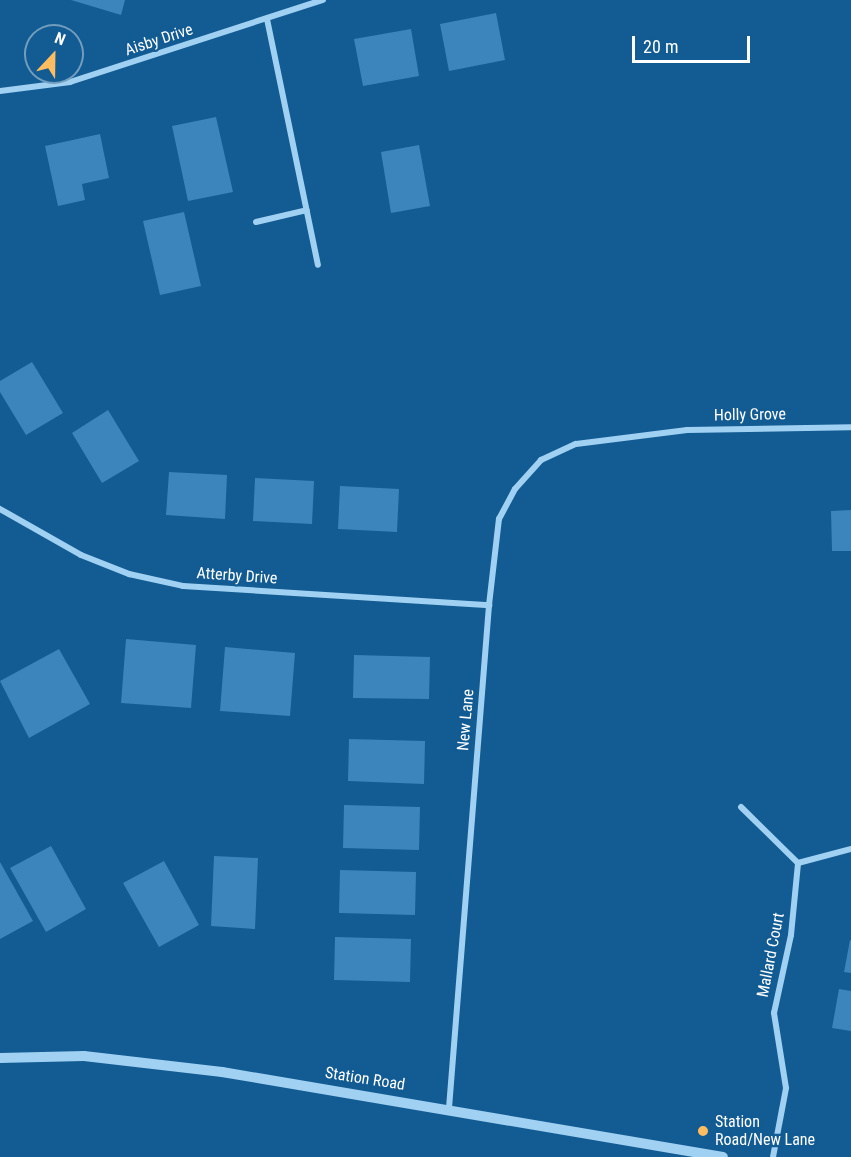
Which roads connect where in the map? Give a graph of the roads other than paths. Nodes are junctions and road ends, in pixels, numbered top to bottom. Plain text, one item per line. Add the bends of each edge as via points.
1 (323, 0) edge
2 (267, 19) junction
3 (0, 91) edge
4 (307, 210) junction
5 (256, 222) dead end
6 (318, 265) dead end
7 (851, 427) edge
8 (649, 433) joint
9 (0, 509) edge
10 (489, 605) junction
11 (741, 807) dead end
12 (851, 849) edge
13 (798, 863) junction
14 (0, 1058) edge
15 (448, 1108) junction
16 (723, 1157) edge
17 (773, 1157) edge

1 - 2 street, Aisby Drive
2 - 3 street, Aisby Drive via 69,82
2 - 4 street
4 - 5 street
4 - 6 street
7 - 8 street, Holly Grove
8 - 10 street, New Lane via 576,444 541,460 499,519
9 - 10 street, Atterby Drive via 81,555 129,574 183,586
10 - 15 street, New Lane
11 - 13 street
12 - 13 street
13 - 17 street, Mallard Court via 791,935 774,1013 786,1088
14 - 15 street, Station Road via 95,1058
15 - 16 street, Station Road

